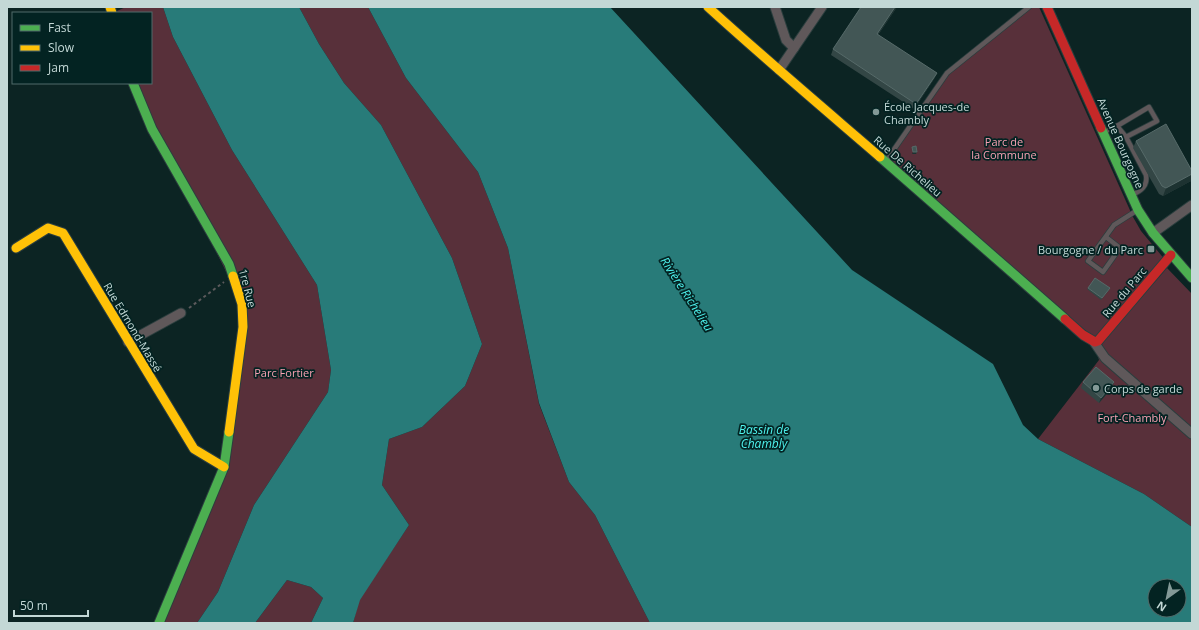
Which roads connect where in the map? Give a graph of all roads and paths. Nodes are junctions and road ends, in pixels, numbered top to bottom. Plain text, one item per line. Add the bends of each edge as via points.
1 (708, 7) edge
2 (775, 7) edge
3 (822, 7) edge
4 (1029, 7) edge
5 (1047, 7) edge
6 (794, 48) junction
7 (779, 70) junction
8 (133, 84) edge
9 (1117, 126) junction
10 (1103, 133) junction
11 (1126, 138) junction
12 (885, 162) junction
13 (1131, 195) junction
14 (1192, 205) edge
15 (1138, 210) junction
16 (1153, 233) junction
17 (1106, 237) junction
18 (16, 248) dead end
19 (1171, 255) junction
20 (233, 276) junction
21 (1192, 278) edge
22 (181, 313) joint
23 (128, 342) junction
24 (1094, 342) junction
25 (1192, 434) edge
26 (224, 466) junction
27 (159, 623) edge

1 - 7 street, Rue De Richelieu
2 - 6 street via 786,40
3 - 6 street
4 - 12 lane via 947,73
5 - 10 street, Avenue Bourgogne
6 - 7 street
7 - 12 street, Rue De Richelieu
8 - 20 street, 1re Rue via 152,129 229,264
9 - 10 lane
9 - 11 lane
9 - 11 lane via 1149,107 1157,121
10 - 13 street, Avenue Bourgogne
11 - 13 lane via 1147,180 1142,189
12 - 24 street, Rue De Richelieu
13 - 15 street, Avenue Bourgogne
14 - 16 street
15 - 16 street, Avenue Bourgogne
15 - 17 lane via 1114,225
16 - 19 street, Avenue Bourgogne
17 - 17 lane via 1088,261 1103,272 1120,248
18 - 23 street, Rue Edmond-Massé via 48,228 63,233
19 - 21 street, Avenue Bourgogne
19 - 24 street, Rue du Parc via 1098,341
20 - 22 path
20 - 26 street, 1re Rue via 242,304 243,327
22 - 23 street
23 - 26 street, Rue Edmond-Massé via 194,449
24 - 25 street via 1105,358
26 - 27 street, 1re Rue

